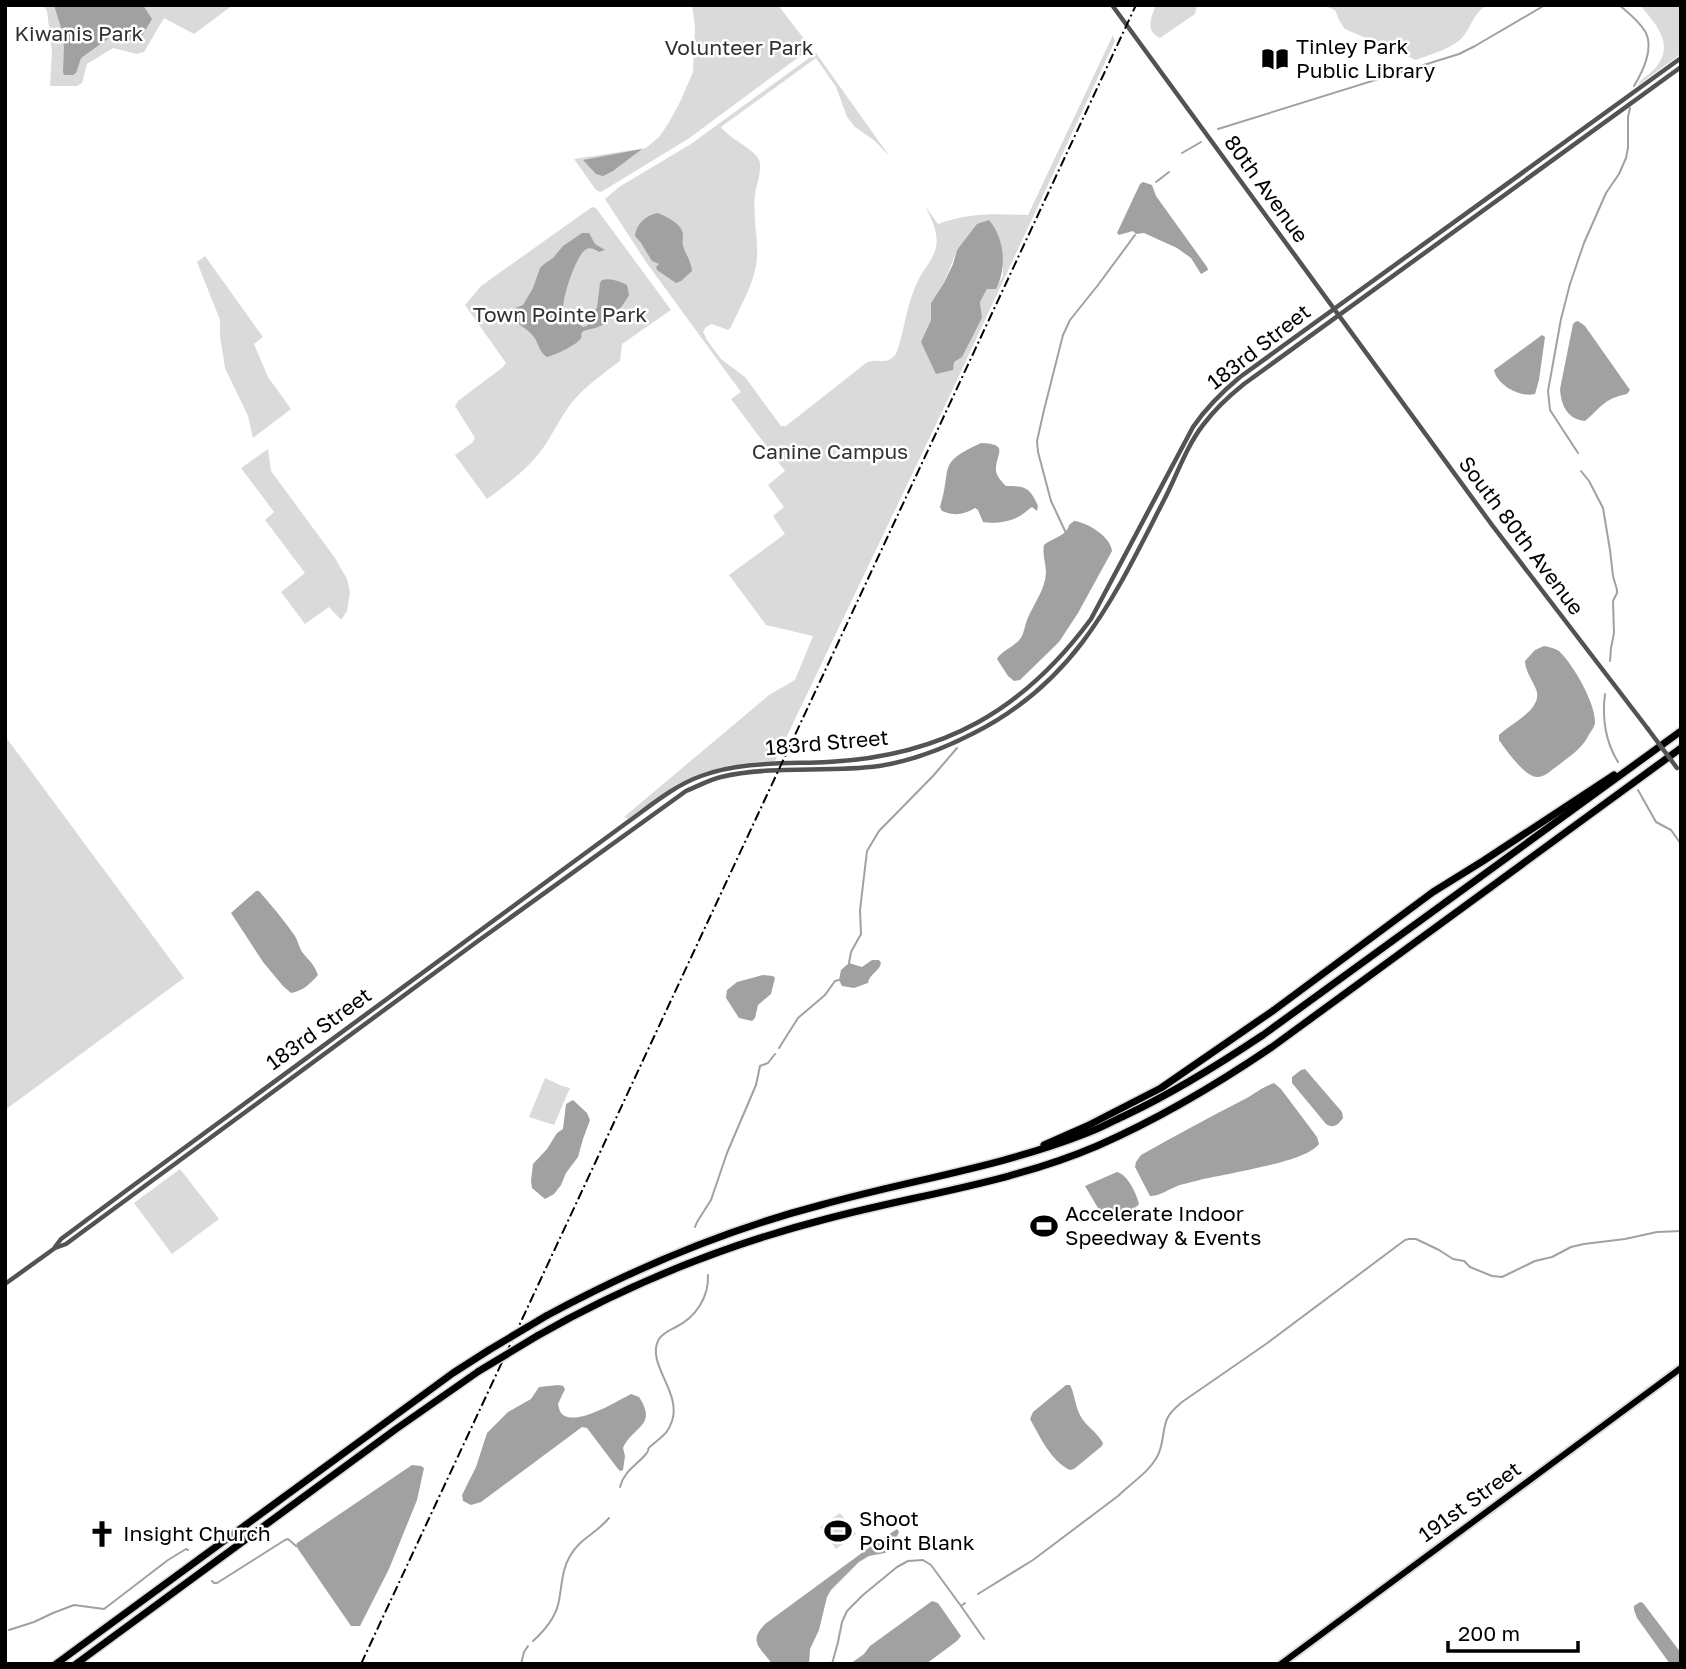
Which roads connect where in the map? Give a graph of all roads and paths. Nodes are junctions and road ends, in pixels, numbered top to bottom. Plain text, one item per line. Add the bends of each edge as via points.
1 (1112, 5) edge
2 (1681, 58) edge
3 (1681, 66) edge
4 (1335, 309) junction
5 (1339, 315) junction
6 (1681, 730) edge
7 (1681, 748) edge
8 (1642, 759) junction
9 (1681, 774) edge
10 (1010, 1159) junction
11 (55, 1248) junction
12 (5, 1284) edge
13 (1681, 1368) edge
14 (56, 1664) edge
15 (78, 1664) edge
16 (1281, 1664) edge

1 - 4 street, 80th Avenue
2 - 4 street, 183rd Street
3 - 5 street, 183rd Street
4 - 5 street, 80th Avenue
4 - 11 street, 183rd Street via 1240,377 1203,413 1091,619 1047,671 1012,701 969,727 900,753 860,760 752,764 681,785 127,1190
5 - 9 street, South 80th Avenue, bridge
5 - 11 street, 183rd Street via 1244,383 1202,427 1102,616 1061,668 1010,711 982,729 910,759 857,768 736,774 687,791
6 - 8 highway
7 - 15 highway, bridge via 1220,1083 1169,1112 1044,1165 752,1241 619,1293 479,1371
8 - 10 highway via 1433,892 1161,1088
8 - 10 highway via 1212,1070 1090,1132
10 - 14 highway, bridge via 748,1226 635,1271 546,1316 442,1381
11 - 12 street, 183rd Street
13 - 16 main road, 191st Street

